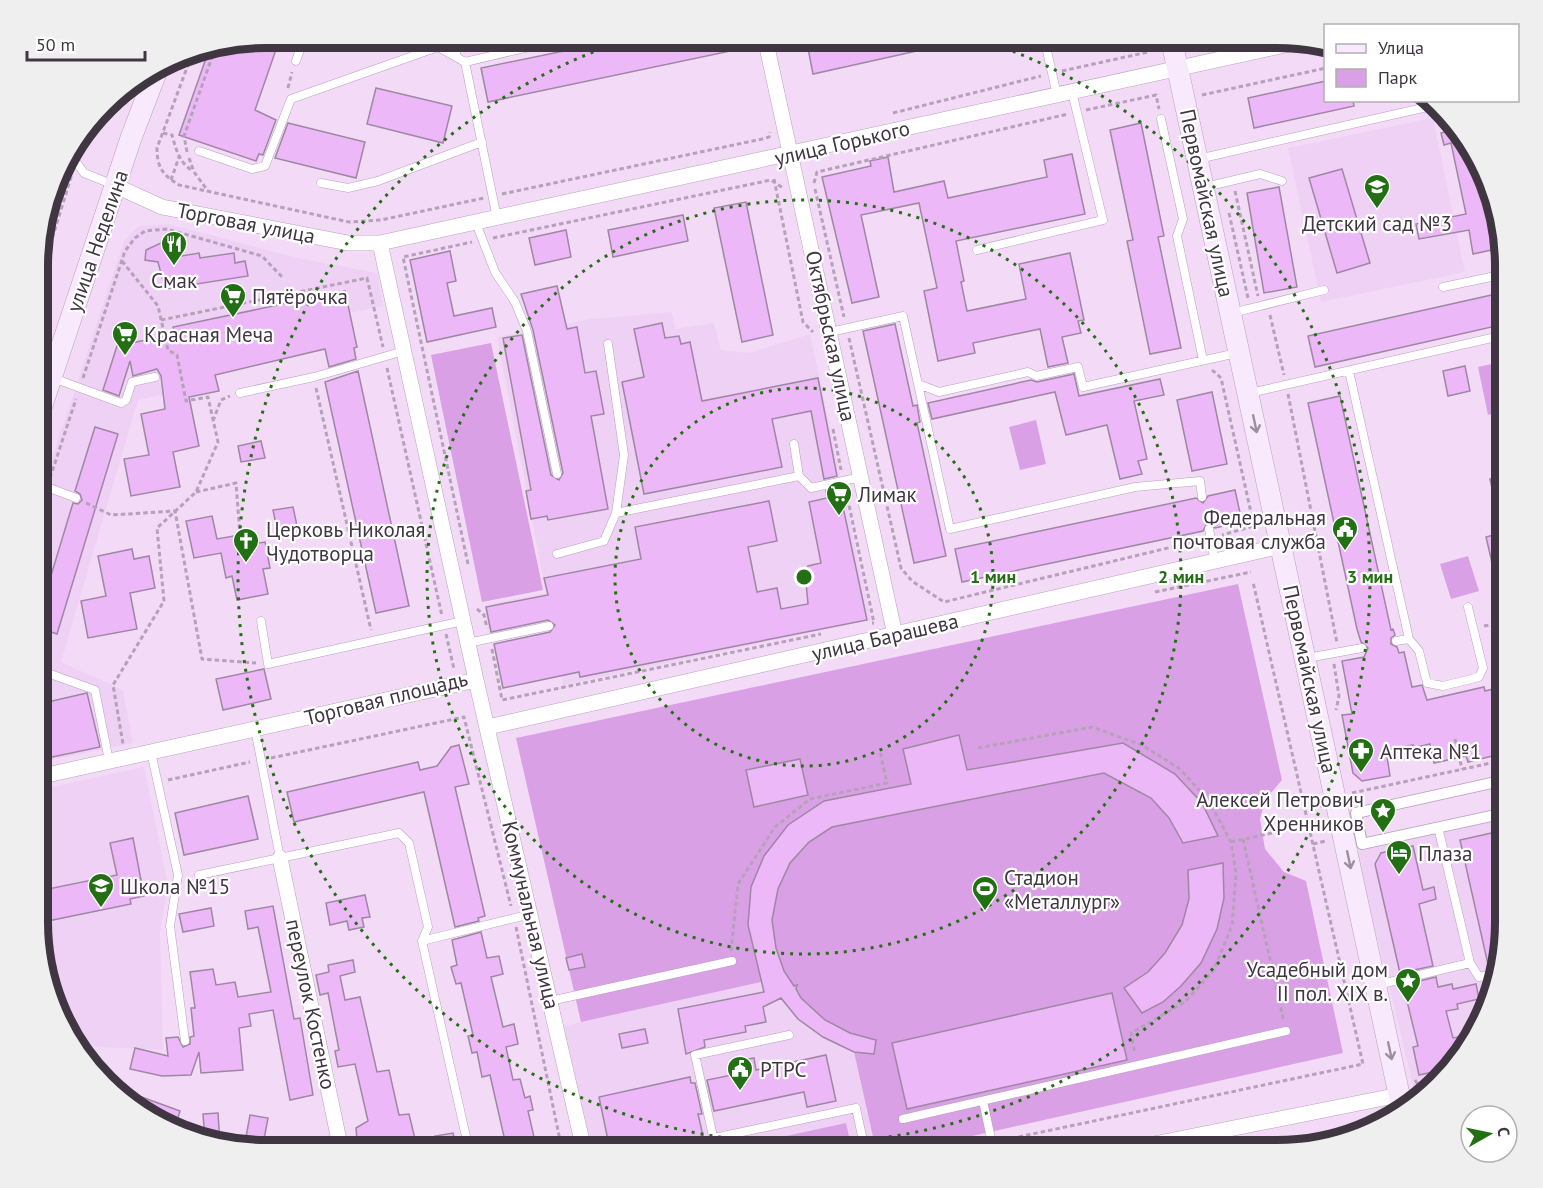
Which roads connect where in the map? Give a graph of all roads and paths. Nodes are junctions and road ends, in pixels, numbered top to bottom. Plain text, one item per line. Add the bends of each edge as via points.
1 (301, 48) edge
2 (458, 48) edge
3 (525, 48) edge
4 (767, 48) edge
5 (1046, 48) edge
6 (1147, 48) edge
7 (1179, 48) edge
8 (1271, 48) edge
9 (213, 54) edge
10 (455, 56) junction
11 (296, 61) joint
12 (465, 62) junction
13 (189, 63) edge
14 (1178, 68) junction
15 (1324, 68) edge
16 (1053, 74) junction
17 (154, 79) edge
18 (287, 86) dead end
19 (1064, 93) junction
20 (1197, 96) dead end
21 (1426, 107) edge
22 (1077, 112) junction
23 (891, 114) dead end
24 (1161, 119) joint
25 (771, 130) dead end
26 (163, 133) junction
27 (482, 142) junction
28 (184, 144) dead end
29 (199, 151) dead end
30 (791, 154) junction
31 (179, 158) junction
32 (1197, 159) junction
33 (75, 162) joint
34 (774, 179) junction
35 (171, 180) junction
36 (1282, 181) dead end
37 (321, 183) dead end
38 (116, 186) junction
39 (1203, 187) junction
40 (784, 189) dead end
41 (208, 191) junction
42 (1235, 192) dead end
43 (493, 196) junction
44 (56, 208) edge
45 (60, 210) junction
46 (497, 218) junction
47 (476, 223) junction
48 (481, 240) junction
49 (380, 243) junction
50 (48, 249) edge
51 (977, 250) dead end
52 (122, 261) junction
53 (1495, 276) edge
54 (282, 277) dead end
55 (1443, 287) dead end
56 (1324, 290) dead end
57 (1264, 305) junction
58 (1231, 313) junction
59 (161, 320) junction
60 (847, 328) junction
61 (830, 332) junction
62 (1495, 336) edge
63 (815, 342) dead end
64 (608, 344) dead end
65 (404, 351) junction
66 (1239, 353) junction
67 (385, 357) junction
68 (1203, 360) junction
69 (1349, 371) junction
70 (51, 377) junction
71 (155, 377) dead end
72 (314, 377) junction
73 (918, 384) junction
74 (48, 386) edge
75 (1286, 386) junction
76 (80, 388) junction
77 (240, 393) joint
78 (1248, 394) junction
79 (213, 421) junction
80 (832, 423) dead end
81 (794, 444) dead end
82 (48, 473) edge
83 (557, 474) dead end
84 (799, 476) junction
85 (861, 477) junction
86 (843, 481) junction
87 (48, 488) edge
88 (196, 492) junction
89 (1202, 497) dead end
90 (76, 498) joint
91 (175, 512) junction
92 (616, 513) junction
93 (1210, 534) junction
94 (240, 535) dead end
95 (1281, 546) junction
96 (557, 554) dead end
97 (1215, 562) junction
98 (469, 568) dead end
99 (1253, 582) dead end
100 (475, 600) dead end
101 (1468, 607) dead end
102 (261, 621) dead end
103 (463, 621) junction
104 (1495, 624) edge
105 (444, 625) junction
106 (862, 625) dead end
107 (549, 626) dead end
108 (1473, 629) junction
109 (828, 632) dead end
110 (895, 635) junction
111 (489, 638) junction
112 (1409, 639) junction
113 (373, 641) junction
114 (1396, 641) dead end
115 (468, 643) junction
116 (1362, 648) dead end
117 (1339, 652) junction
118 (1305, 658) junction
119 (268, 664) junction
120 (454, 670) dead end
121 (48, 673) edge
122 (476, 680) junction
123 (1334, 716) dead end
124 (488, 727) junction
125 (255, 729) junction
126 (1455, 739) dead end
127 (978, 748) dead end
128 (880, 751) dead end
129 (151, 752) junction
130 (126, 757) junction
131 (261, 760) junction
132 (109, 761) junction
133 (1495, 761) edge
134 (1462, 769) junction
135 (48, 775) edge
136 (158, 782) junction
137 (1349, 782) dead end
138 (1495, 782) edge
139 (1352, 794) junction
140 (1356, 813) junction
141 (1495, 815) edge
142 (1309, 825) junction
143 (1438, 827) junction
144 (1243, 839) junction
145 (1231, 842) junction
146 (280, 858) junction
147 (199, 875) dead end
148 (531, 914) junction
149 (514, 918) junction
150 (422, 941) junction
151 (732, 961) joint
152 (1470, 963) junction
153 (1489, 975) edge
154 (1376, 985) junction
155 (550, 1001) junction
156 (1286, 1031) joint
157 (789, 1035) dead end
158 (185, 1041) dead end
159 (1137, 1065) junction
160 (1403, 1100) edge
161 (983, 1101) junction
162 (903, 1119) dead end
163 (714, 1138) joint
164 (339, 1140) edge
165 (467, 1140) edge
166 (560, 1140) edge
167 (582, 1140) edge
168 (862, 1140) edge
169 (993, 1140) edge
170 (1021, 1140) edge
171 (1207, 1140) edge

1 - 11 lane
2 - 10 lane
3 - 12 lane
4 - 30 street, Октябрьская улица
5 - 16 lane
6 - 16 path via 1148,52
7 - 14 main road, Первомайская улица
8 - 14 street, улица Горького
9 - 28 path
10 - 12 lane
10 - 29 lane via 438,48 291,99 265,166 252,169
11 - 18 path
12 - 27 lane
13 - 26 path
14 - 19 street, улица Горького
14 - 32 main road, Первомайская улица
15 - 20 path
16 - 19 lane
16 - 23 path
17 - 38 main road, улица Неделина
19 - 22 lane
19 - 30 street, улица Горького
21 - 32 lane
22 - 24 path via 1156,95
22 - 51 lane via 1103,220
22 - 60 path via 817,172 814,183
24 - 68 lane via 1183,219 1177,236
25 - 43 path via 769,137
26 - 31 path via 172,135
26 - 35 path via 157,160 163,174
27 - 37 lane via 378,181 348,188
27 - 43 lane
30 - 46 street, улица Горького
30 - 61 street, Октябрьская улица
31 - 35 path
31 - 41 path
32 - 39 main road, Первомайская улица
33 - 38 lane via 84,173
33 - 45 path
34 - 40 path
34 - 48 path
34 - 63 path via 803,322 813,330
35 - 41 path
36 - 39 lane via 1260,174
38 - 49 street, Торговая улица via 162,207 348,243
38 - 70 main road, улица Неделина
39 - 58 main road, Первомайская улица
41 - 43 path via 350,222 381,220
42 - 57 path
43 - 46 lane
44 - 45 path
45 - 50 path
46 - 47 street, улица Горького
47 - 48 lane
47 - 49 street, улица Горького
48 - 83 lane via 527,331
48 - 98 path via 403,257
49 - 65 street, Торговая площадь
52 - 54 path via 135,238 154,229 167,229 262,256
52 - 59 path via 158,306
52 - 76 path
53 - 55 lane
56 - 57 lane
57 - 58 lane
57 - 75 path
58 - 66 main road, Первомайская улица
59 - 67 path via 367,278
59 - 79 path via 168,350 177,355 186,401 208,397
60 - 61 lane
60 - 73 lane via 903,316
60 - 93 path via 901,568 912,581 944,602
61 - 85 street, Октябрьская улица
62 - 69 lane
64 - 92 lane via 624,455
65 - 67 lane
65 - 103 street, Торговая площадь
66 - 68 lane
66 - 78 main road, Первомайская улица
67 - 72 lane
67 - 105 path
68 - 73 lane via 1083,387 1078,367 1036,376 1028,372 939,392
68 - 93 path via 1221,378 1254,526
69 - 75 lane
69 - 112 lane
70 - 74 main road, улица Неделина
70 - 76 lane
71 - 76 lane via 132,382 126,400 121,403
72 - 77 lane
72 - 113 path
73 - 89 lane via 950,529 1135,486 1200,481
75 - 78 lane
75 - 117 path
76 - 82 path
77 - 79 path via 221,400
78 -> 95 main road, Первомайская улица
79 - 88 path via 218,442
80 - 86 path
81 - 84 lane
84 - 86 lane via 811,488
84 - 92 lane
85 - 86 lane
85 - 110 street, Октябрьская улица
86 - 106 path via 874,623
87 - 90 lane
88 - 91 path
88 - 94 path via 236,483
90 - 91 path via 111,516
91 - 119 path via 202,659
91 - 130 path via 156,528 164,601 113,685
92 - 96 lane via 604,541
93 - 97 lane
95 - 97 street, улица Барашева
95 - 118 main road, Первомайская улица
97 - 110 street, улица Барашева
99 - 142 path
100 - 111 path via 478,611 484,615
101 - 108 lane
102 - 119 lane
103 - 105 lane
103 - 115 street, Торговая площадь
104 - 108 path
105 - 113 lane
105 - 120 path
107 - 111 lane
108 - 112 lane via 1483,668 1479,677 1443,686 1427,683 1419,651
109 - 111 path via 502,700
110 - 124 street, улица Барашева
111 - 115 lane
112 - 114 lane
113 - 119 lane
115 - 122 street, Торговая площадь
116 - 117 lane
117 - 118 lane
117 - 123 path via 1333,665 1339,696
118 -> 154 main road, Первомайская улица
121 - 132 lane via 95,690
122 - 124 street, Коммунальная улица
122 - 125 street, Торговая площадь
124 - 148 street, Коммунальная улица
125 - 129 street, Торговая площадь
125 - 131 lane
126 - 134 path
127 - 145 path via 1092,727 1142,745 1180,769 1209,801
128 - 151 path via 887,783 810,799 775,827 738,884 729,944
129 - 130 street, Торговая площадь
129 - 136 lane
130 - 132 street, Торговая площадь
131 - 136 path
131 - 146 lane
131 - 149 path via 464,717
132 - 135 street, Торговая площадь
133 - 134 path
134 - 139 path
136 - 158 lane via 178,875 170,926
137 - 139 path
138 - 140 street
139 - 140 path
140 - 143 street via 1362,844
141 - 143 street
142 - 144 path
142 - 170 path via 1363,1064
143 - 152 lane
144 - 145 path
144 - 156 path
145 - 159 path via 1236,873 1232,926 1213,971 1185,1002 1131,1033
146 - 147 lane
146 - 150 lane via 399,833 410,843 428,927
146 - 164 street, переулок Костенко
148 - 149 lane
148 - 155 street, Коммунальная улица
149 - 150 lane
149 - 166 path
150 - 165 lane
151 - 155 lane
152 - 153 lane via 1479,977
152 - 154 lane
154 -> 160 main road, Первомайская улица
155 - 167 street, Коммунальная улица
156 - 159 lane
157 - 163 lane via 695,1056
159 - 161 lane
160 - 171 street
161 - 162 lane
161 - 169 lane
163 - 168 lane via 856,1108

